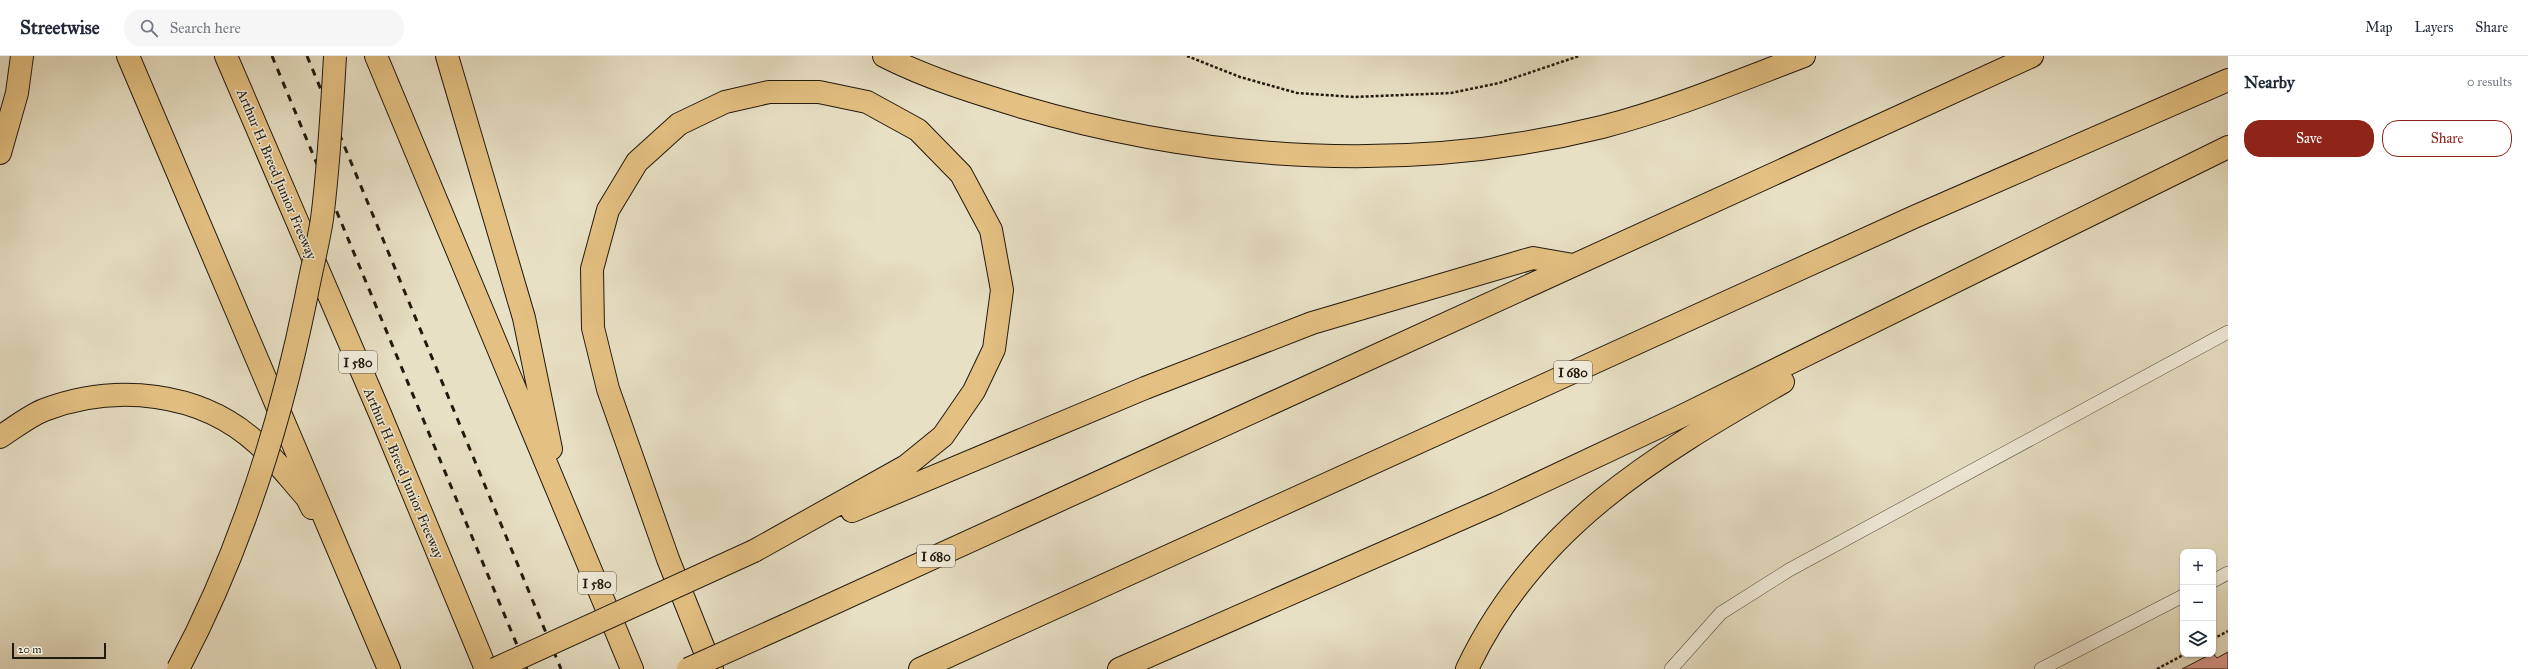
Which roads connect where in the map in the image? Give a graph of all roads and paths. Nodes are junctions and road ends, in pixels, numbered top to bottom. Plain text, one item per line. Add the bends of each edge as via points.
1 (22, 56) edge
2 (128, 56) edge
3 (226, 56) edge
4 (335, 56) edge
5 (376, 56) edge
6 (447, 56) edge
7 (884, 56) edge
8 (1187, 56) edge
9 (1579, 56) edge
10 (1804, 56) edge
11 (2032, 56) edge
12 (2228, 80) edge
13 (2228, 147) edge
14 (0, 153) edge
15 (1573, 265) junction
16 (1954, 284) junction
17 (2228, 332) edge
18 (0, 437) edge
19 (561, 497) junction
20 (754, 551) junction
21 (2228, 573) edge
22 (2216, 579) edge
23 (357, 592) junction
24 (2180, 598) edge
25 (2228, 632) edge
26 (2216, 638) edge
27 (2180, 657) edge
28 (178, 669) edge
29 (389, 669) edge
30 (486, 669) edge
31 (495, 669) edge
32 (632, 669) edge
33 (688, 669) edge
34 (712, 669) edge
35 (920, 669) edge
36 (1119, 669) edge
37 (1467, 669) edge
38 (1671, 669) edge
39 (2041, 669) edge
40 (2157, 669) edge

1 - 14 highway via 17,93
2 - 23 highway
3 - 30 highway, Arthur H. Breed Junior Freeway / I 580 via 378,409
4 - 28 highway, bridge via 330,149 321,220 286,386 264,466 234,545 201,625
5 - 19 highway, I 580
6 - 19 highway via 524,318
7 - 10 highway via 984,96 1084,125 1266,154 1348,157 1434,153 1518,144 1602,126 1687,100
8 - 9 path via 1240,77 1297,93 1354,97 1451,93 1499,83
11 - 15 highway, I 680
12 - 35 highway, I 680 via 1914,217
13 - 16 highway
15 - 20 highway via 1533,258 1312,323 1145,388
15 - 33 highway, I 680, bridge
16 - 36 highway via 1497,503
16 - 37 highway via 1690,436 1644,466 1598,502 1553,544 1511,595
17 - 38 lane via 1789,570 1721,613
18 - 23 highway via 43,410 96,396 151,395 211,411 258,443 307,498
19 - 32 highway, I 580
20 - 31 highway, bridge
20 - 34 highway via 906,466 943,436 974,391 994,349 1002,290 991,230 961,174 918,130 867,102 819,92 769,92 740,98 725,102 679,124 637,162 611,204 592,268 593,328 608,389 668,559
21 - 22 lane
23 - 29 highway
24 - 39 lane
25 - 26 path
27 - 40 path

